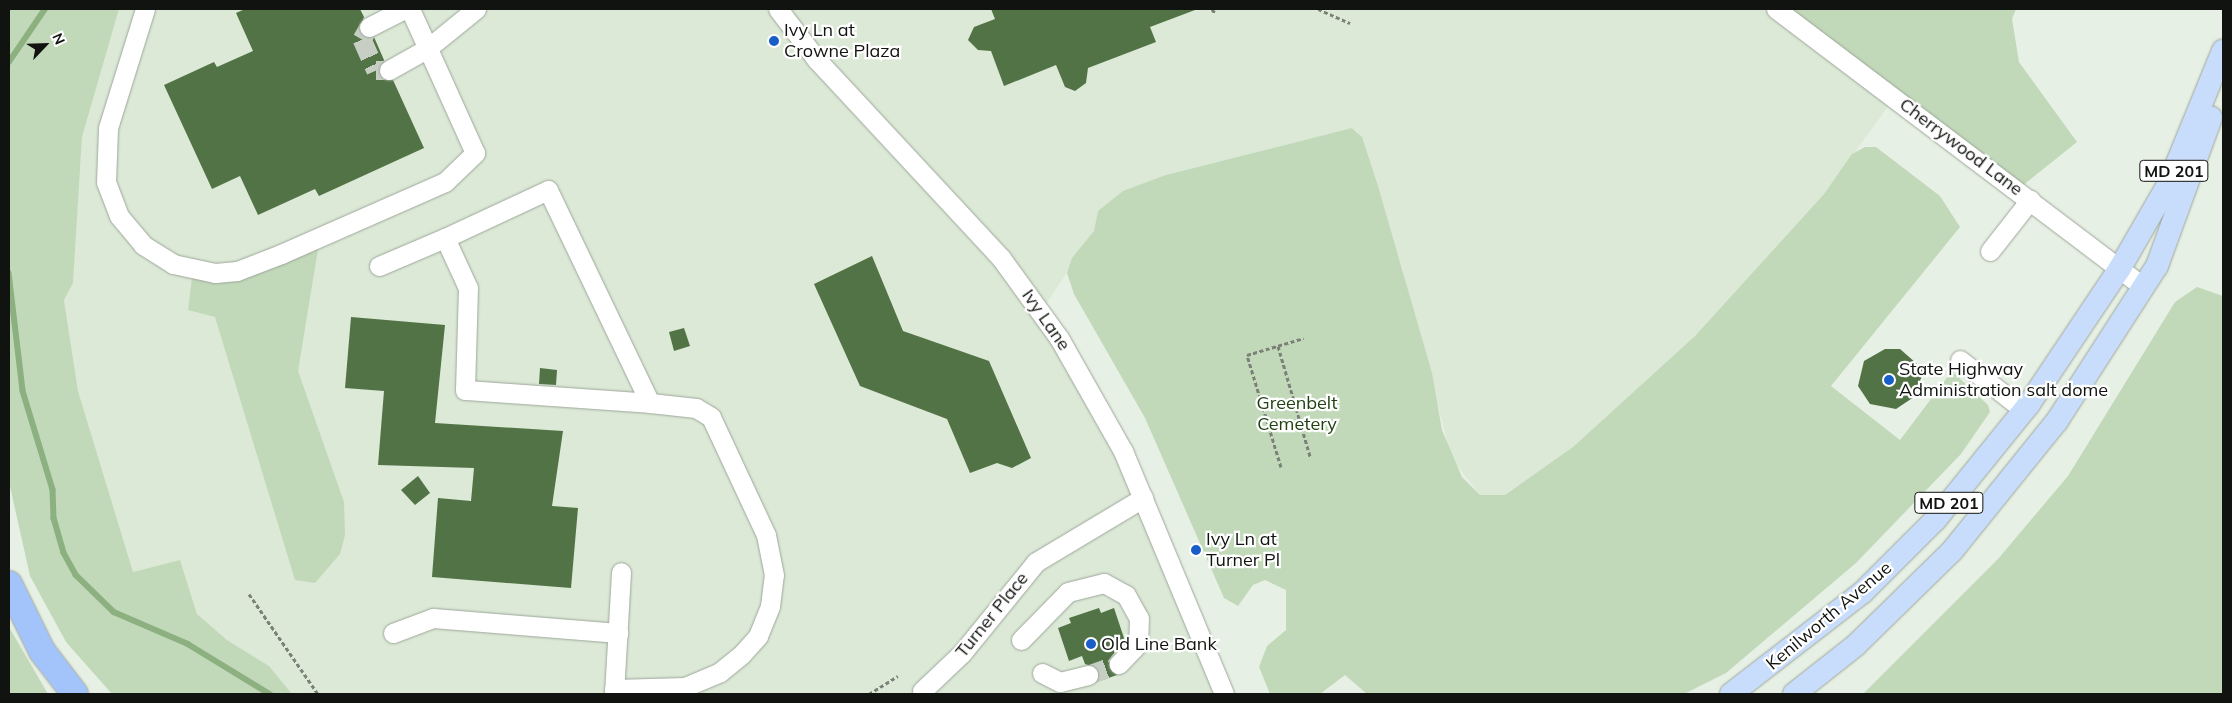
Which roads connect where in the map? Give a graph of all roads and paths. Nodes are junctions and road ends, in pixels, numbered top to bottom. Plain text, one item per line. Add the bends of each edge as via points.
1 (145, 9) edge
2 (404, 9) edge
3 (410, 9) edge
4 (476, 9) edge
5 (778, 9) edge
6 (1212, 9) edge
7 (1318, 9) edge
8 (1776, 9) edge
9 (1215, 13) dead end
10 (1350, 23) dead end
11 (369, 27) dead end
12 (428, 48) junction
13 (2223, 52) edge
14 (389, 70) dead end
15 (2223, 79) edge
16 (2030, 200) junction
17 (444, 238) junction
18 (1990, 250) dead end
19 (379, 266) dead end
20 (2120, 268) junction
21 (2144, 287) junction
22 (1304, 338) dead end
23 (1278, 346) junction
24 (1960, 360) dead end
25 (650, 403) junction
26 (2024, 410) junction
27 (1310, 456) dead end
28 (1281, 467) dead end
29 (1143, 498) junction
30 (621, 572) dead end
31 (9, 584) edge
32 (249, 594) dead end
33 (393, 633) dead end
34 (618, 633) junction
35 (1021, 640) dead end
36 (1119, 664) tunnel mouth
37 (1042, 673) dead end
38 (1088, 675) tunnel mouth
39 (898, 676) dead end
40 (922, 691) dead end
41 (614, 692) edge
42 (1224, 693) edge
43 (75, 694) edge
44 (318, 694) edge
45 (869, 694) edge
46 (1731, 694) edge
47 (1794, 694) edge

1 - 12 street via 108,128 106,182 119,216 131,234 173,264 200,271 237,272 445,182 462,168 474,153
2 - 11 street
3 - 12 street
4 - 12 street
5 - 29 street, Ivy Lane via 816,60 940,189 1024,289 1089,386
6 - 9 path
7 - 10 path
8 - 16 street, Cherrywood Lane
12 - 14 street
13 - 20 main road, MD 201 via 2169,183
15 - 21 main road, MD 201 via 2185,197
16 - 18 street
16 - 20 street, Cherrywood Lane
17 - 19 street
17 - 25 street via 468,288 465,390
17 - 25 street via 548,190
20 - 21 street, Cherrywood Lane
20 - 26 main road, Kenilworth Avenue / MD 201
21 - 47 main road, Kenilworth Avenue / MD 201 via 2057,421 1981,520 1891,611
22 - 23 path
23 - 27 path
23 - 28 path via 1246,356
24 - 26 street
25 - 41 street via 702,410 716,423 766,535 773,591 758,636 720,672 685,687
26 - 46 main road, Kenilworth Avenue / MD 201 via 1936,519 1863,592
29 - 40 street, Turner Place via 1036,562 962,653
29 - 42 street, Ivy Lane
30 - 34 street
31 - 43 highway via 42,651
32 - 44 path
33 - 34 street via 434,618
34 - 41 street
35 - 36 street via 1056,601 1093,582 1116,587 1139,618 1138,644
37 - 38 street via 1060,682
39 - 45 path

